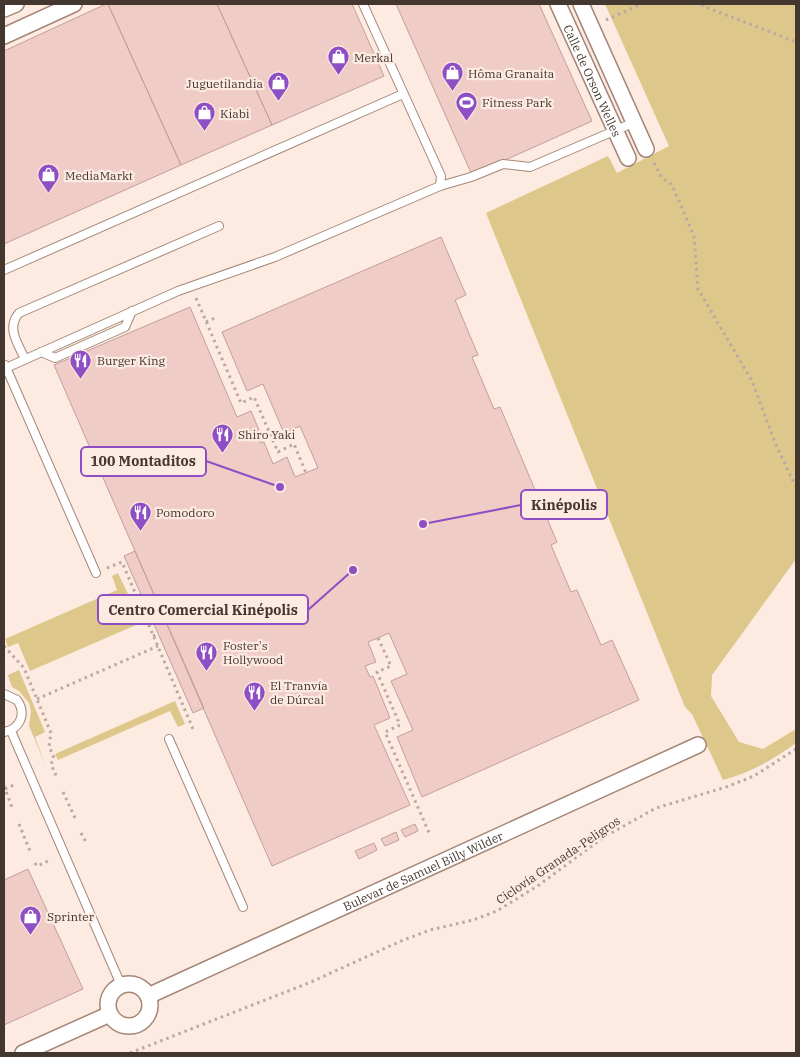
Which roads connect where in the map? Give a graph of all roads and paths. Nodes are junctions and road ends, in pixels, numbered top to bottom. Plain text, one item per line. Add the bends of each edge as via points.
1 (16, 4) edge
2 (74, 4) edge
3 (363, 4) edge
4 (558, 4) edge
5 (582, 4) edge
6 (641, 4) edge
7 (702, 4) edge
8 (4, 9) edge
9 (592, 27) junction
10 (4, 36) edge
11 (796, 42) edge
12 (403, 94) junction
13 (635, 122) junction
14 (616, 130) junction
15 (646, 149) joint
16 (628, 158) dead end
17 (440, 186) junction
18 (219, 226) dead end
19 (4, 270) edge
20 (189, 298) dead end
21 (215, 318) dead end
22 (206, 322) junction
23 (25, 359) junction
24 (5, 365) edge
25 (306, 473) dead end
26 (796, 487) edge
27 (96, 573) joint
28 (158, 634) dead end
29 (153, 636) junction
30 (378, 638) dead end
31 (158, 646) junction
32 (4, 694) edge
33 (36, 699) dead end
34 (193, 729) dead end
35 (7, 731) edge
36 (169, 739) dead end
37 (698, 744) dead end
38 (796, 749) edge
39 (52, 768) dead end
40 (57, 778) dead end
41 (16, 784) dead end
42 (4, 788) edge
43 (63, 792) dead end
44 (13, 810) dead end
45 (76, 820) dead end
46 (19, 824) dead end
47 (81, 833) dead end
48 (430, 835) dead end
49 (87, 844) dead end
50 (30, 851) dead end
51 (48, 861) dead end
52 (35, 863) dead end
53 (243, 908) dead end
54 (121, 985) junction
55 (148, 996) junction
56 (110, 1014) junction
57 (23, 1053) edge
58 (130, 1053) edge

1 - 8 street
2 - 10 street
3 - 12 lane
4 - 14 street, Calle de Orson Welles
5 - 9 street, Calle de Orson Welles
6 - 9 path
7 - 11 path
9 - 13 street, Calle de Orson Welles
12 - 17 lane via 441,176
12 - 19 lane
13 - 14 lane
13 - 15 street, Calle de Orson Welles
14 - 16 street, Calle de Orson Welles
14 - 17 lane via 530,167 503,164
15 - 26 path via 662,178 672,185 694,236 698,289 752,381
17 - 23 lane via 274,257 184,289
18 - 23 lane via 19,314 13,320 13,335
20 - 22 path via 195,296
21 - 22 path
22 - 25 path via 241,403 254,397 278,452 294,444
23 - 24 lane
24 - 27 lane
27 - 29 path via 122,562
28 - 29 path
29 - 31 path
30 - 48 path via 391,666 377,672 400,725 385,732
31 - 33 path
31 - 34 path
32 - 35 lane via 17,700 22,710 20,722
35 - 54 lane
36 - 53 lane
37 - 55 street, Bulevar de Samuel Billy Wilder
38 - 58 path, Ciclovía Granada-Peligros via 754,776 656,808 604,837 539,885 497,911 430,930 311,982
39 - 40 path
41 - 42 path
42 - 44 path
43 - 45 path
46 - 50 path
47 - 49 path
51 - 52 path via 37,866
54 - 55 street via 140,986
54 - 56 street via 110,994
55 - 56 street via 149,1011 134,1025 120,1024
56 - 57 street

